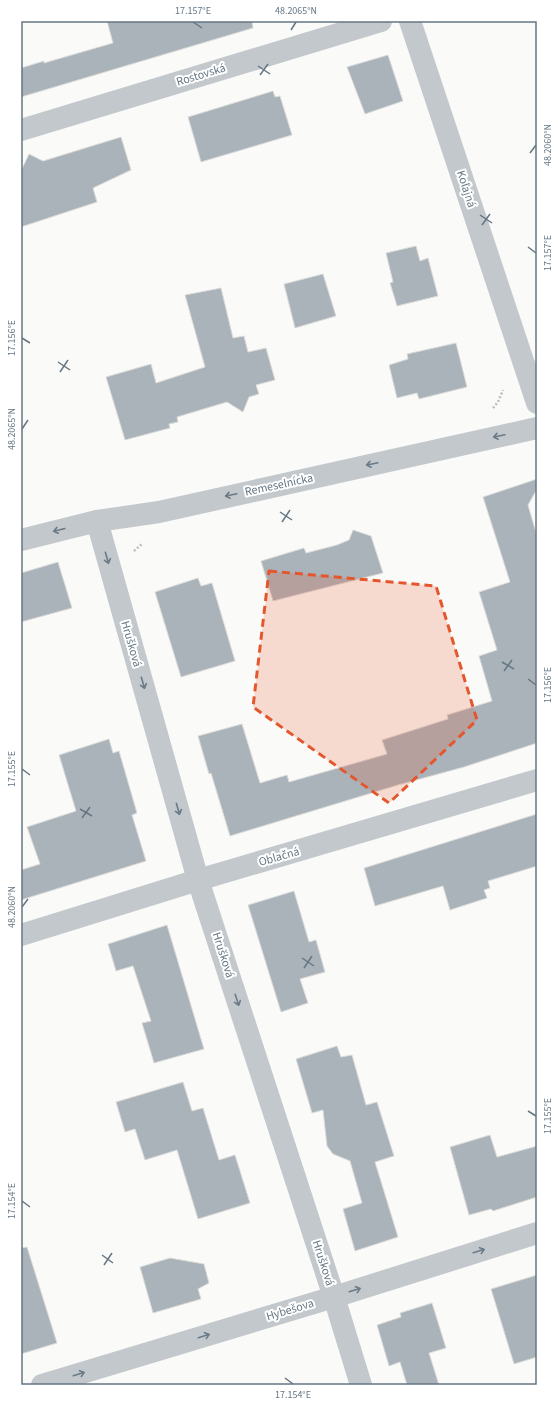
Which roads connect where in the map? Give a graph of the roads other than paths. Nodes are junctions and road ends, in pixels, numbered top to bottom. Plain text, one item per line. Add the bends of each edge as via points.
1 (381, 21) edge
2 (410, 21) edge
3 (21, 130) edge
4 (537, 403) edge
5 (537, 428) edge
6 (97, 521) junction
7 (21, 540) edge
8 (537, 780) edge
9 (198, 880) junction
10 (21, 935) edge
11 (537, 1233) edge
12 (334, 1297) junction
13 (42, 1385) edge
14 (361, 1385) edge

1 - 3 street, Rostovská
2 - 4 street, Koľajná
5 -> 6 street, Remeselnícka via 158,512
6 -> 7 street, Remeselnícka
6 -> 9 street, Hrušková
8 - 9 street, Oblačná
9 - 10 street, Oblačná
9 -> 12 street, Hrušková
12 -> 11 street, Hybešova
13 -> 12 street, Hybešova
12 - 14 street, Hrušková

